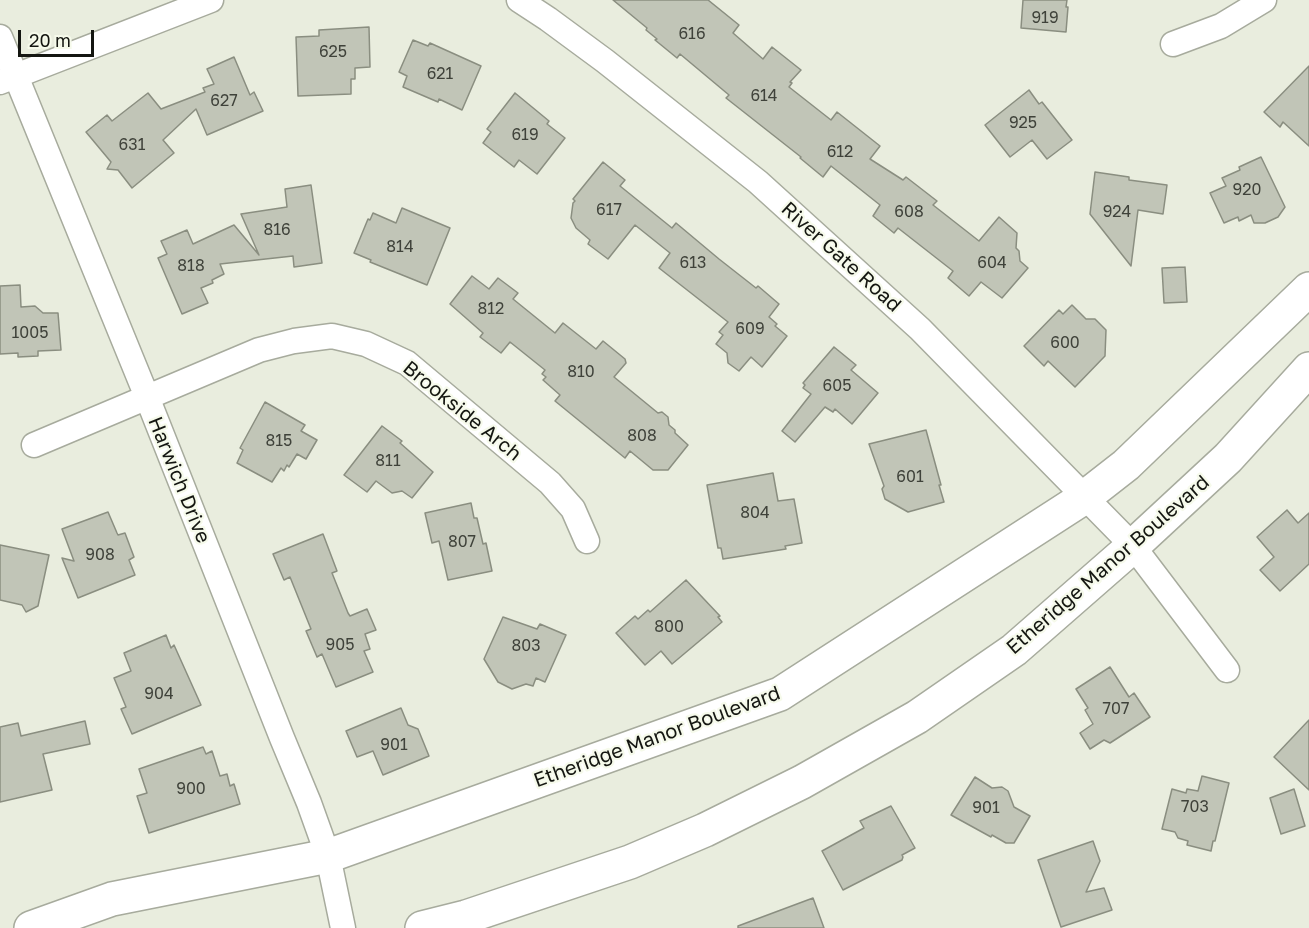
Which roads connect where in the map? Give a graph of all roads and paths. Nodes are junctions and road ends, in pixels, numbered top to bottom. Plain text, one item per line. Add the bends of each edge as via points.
1 (211, 0) edge
2 (519, 0) edge
3 (1264, 0) edge
4 (0, 37) edge
5 (1173, 44) dead end
6 (8, 79) edge
7 (1309, 289) edge
8 (1309, 369) edge
9 (147, 397) junction
10 (34, 445) dead end
11 (1085, 496) junction
12 (587, 541) dead end
13 (1133, 546) junction
14 (1227, 670) dead end
15 (328, 856) junction
16 (31, 928) edge
17 (343, 928) edge
18 (422, 928) edge

1 - 6 street
2 - 11 street, River Gate Road via 758,182 920,329
3 - 5 street via 1221,26
4 - 6 street, Harwich Drive
6 - 9 street, Harwich Drive
7 - 11 main road, Etheridge Manor Boulevard via 1126,465
8 - 13 main road, Etheridge Manor Boulevard via 1228,458
9 - 10 street, Brookside Arch
9 - 12 street, Brookside Arch via 258,350 294,341 332,336 366,344 407,363 550,483 573,509
9 - 15 street, Harwich Drive
11 - 13 street, River Gate Road
11 - 15 main road, Etheridge Manor Boulevard via 780,694
13 - 14 street, River Gate Road
13 - 18 main road, Etheridge Manor Boulevard via 1014,650 918,717 802,782 630,862
15 - 16 main road, Etheridge Manor Boulevard via 112,899
15 - 17 street, Harwich Drive

